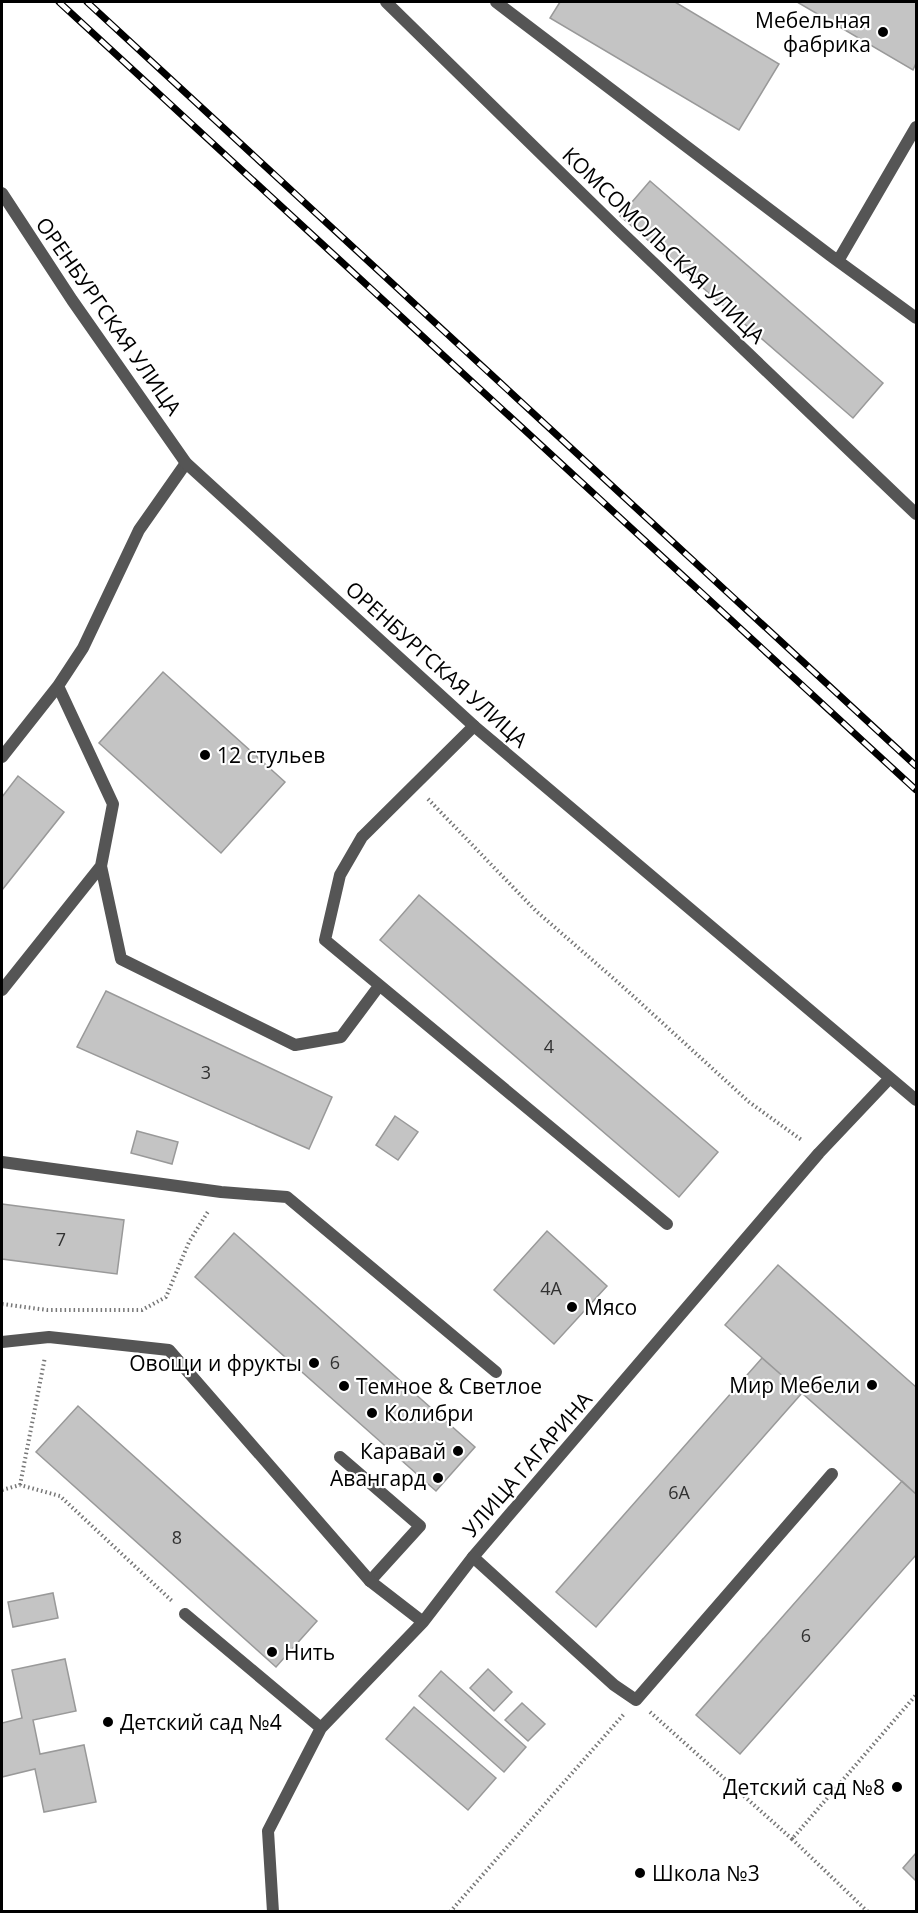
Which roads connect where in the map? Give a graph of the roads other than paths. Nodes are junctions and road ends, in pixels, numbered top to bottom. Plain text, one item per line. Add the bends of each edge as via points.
1 (386, 2) edge
2 (496, 2) edge
3 (916, 127) edge
4 (2, 193) edge
5 (838, 261) junction
6 (916, 318) edge
7 (186, 463) junction
8 (916, 514) edge
9 (58, 686) junction
10 (474, 726) junction
11 (2, 757) edge
12 (101, 866) junction
13 (379, 986) junction
14 (2, 990) edge
15 (891, 1078) junction
16 (916, 1100) edge
17 (2, 1162) edge
18 (667, 1224) dead end
19 (2, 1342) edge
20 (496, 1372) dead end
21 (340, 1456) dead end
22 (832, 1474) dead end
23 (473, 1557) junction
24 (370, 1581) junction
25 (186, 1614) road end
26 (423, 1623) junction
27 (321, 1728) junction
28 (273, 1911) edge

1 - 8 street, КОМСОМОЛЬСКАЯ УЛИЦА
2 - 5 street
3 - 5 street
4 - 7 street, ОРЕНБУРГСКАЯ УЛИЦА
5 - 6 street
7 - 9 street via 139,530 83,648
7 - 10 street, ОРЕНБУРГСКАЯ УЛИЦА
9 - 11 street
9 - 12 street via 113,804
10 - 13 street via 362,837 340,875 325,940
10 - 15 street, ОРЕНБУРГСКАЯ УЛИЦА
12 - 13 street via 121,959 295,1045 341,1037
12 - 14 street
13 - 18 street
15 - 16 street, ОРЕНБУРГСКАЯ УЛИЦА
15 - 23 street, УЛИЦА ГАГАРИНА via 819,1153
17 - 20 street via 221,1192 287,1197
19 - 24 street via 49,1336 169,1350
21 - 24 street via 420,1526
22 - 23 street via 636,1700 614,1685
23 - 26 street, УЛИЦА ГАГАРИНА
24 - 26 street
25 - 27 street
26 - 27 street, УЛИЦА ГАГАРИНА
27 - 28 street, УЛИЦА ГАГАРИНА via 268,1831

